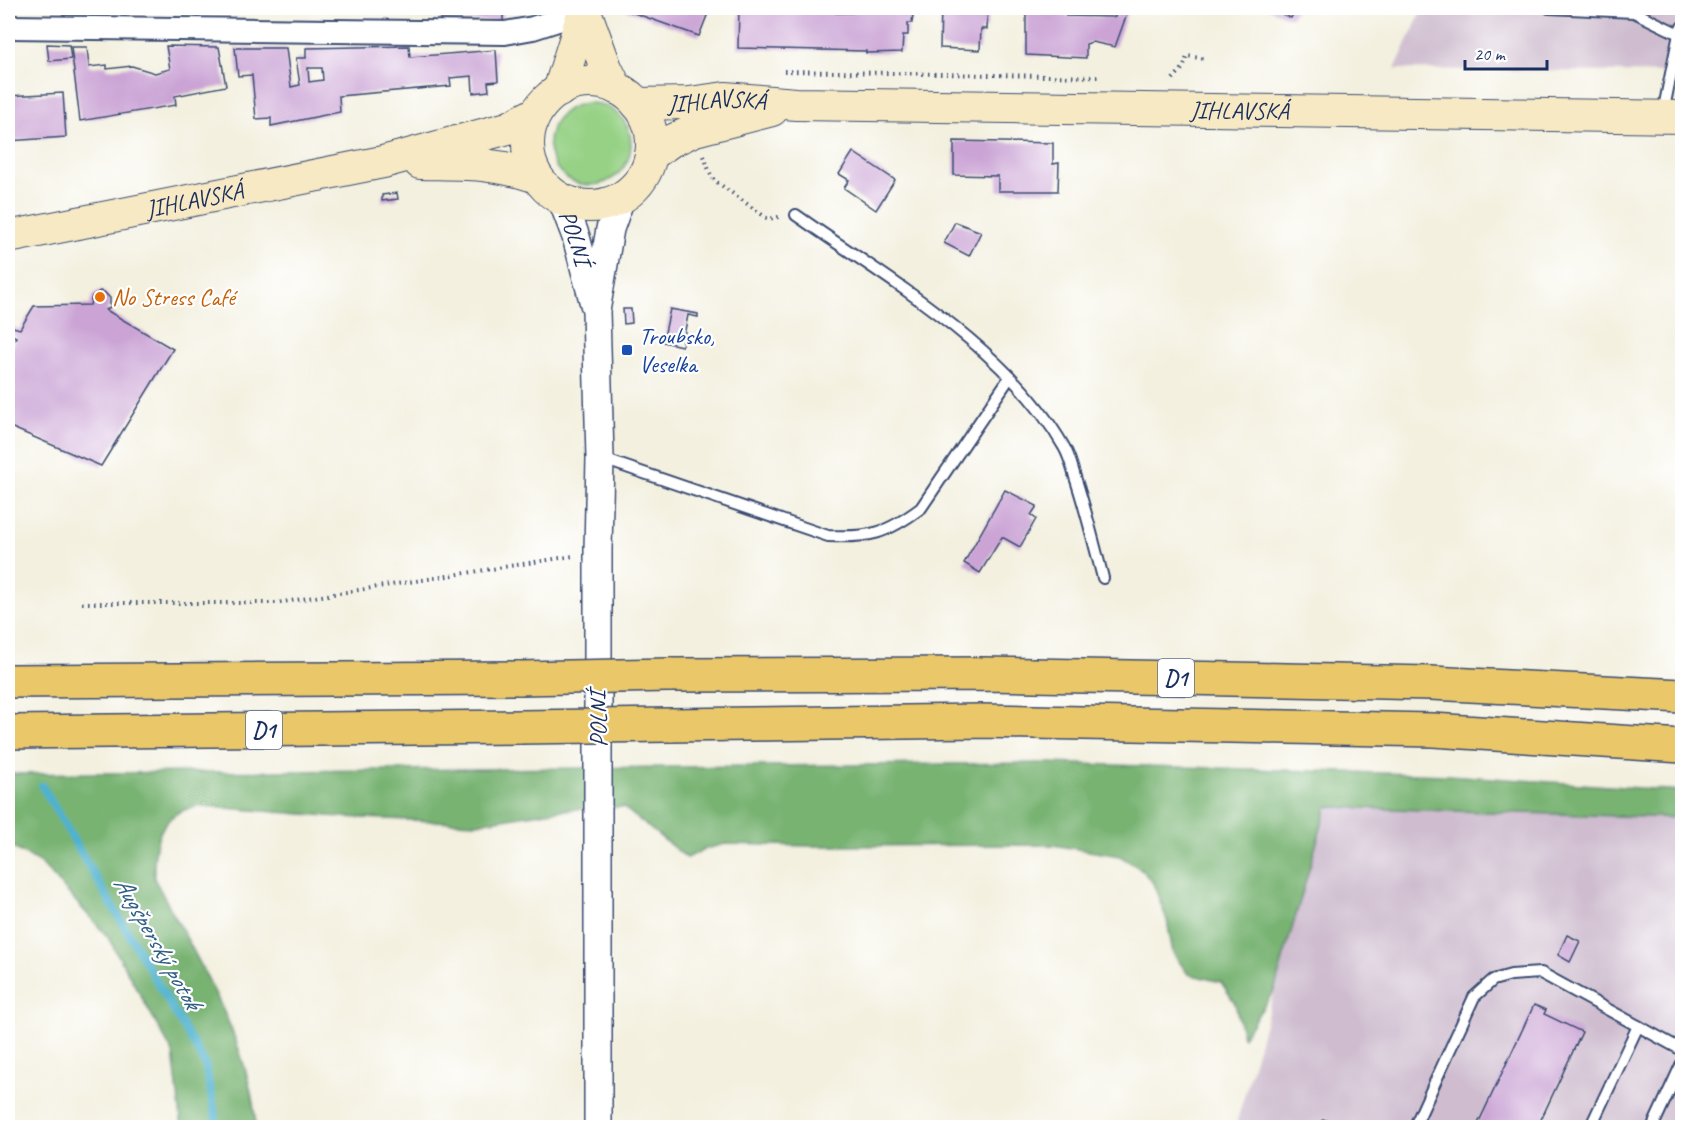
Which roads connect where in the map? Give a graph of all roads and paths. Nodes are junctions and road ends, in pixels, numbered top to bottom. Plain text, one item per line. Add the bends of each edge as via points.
1 (1549, 8) edge
2 (585, 9) edge
3 (8, 27) edge
4 (1681, 31) edge
5 (559, 91) junction
6 (626, 96) junction
7 (796, 104) junction
8 (536, 113) junction
9 (1673, 117) edge
10 (701, 147) dead end
11 (651, 154) junction
12 (382, 162) junction
13 (537, 177) junction
14 (621, 198) junction
15 (562, 200) junction
16 (796, 215) joint
17 (8, 237) edge
18 (596, 311) junction
19 (1010, 377) junction
20 (600, 458) junction
21 (598, 550) junction
22 (1103, 578) dead end
23 (82, 603) dead end
24 (8, 681) edge
25 (1683, 696) edge
26 (8, 732) edge
27 (1683, 746) edge
28 (1638, 1026) junction
29 (1683, 1050) edge
30 (1683, 1063) edge
31 (598, 1128) edge
32 (1414, 1128) edge
33 (1590, 1128) edge
34 (1652, 1128) edge

1 - 4 lane via 1634,12
2 - 3 street via 533,28 505,33
2 - 5 main road
2 - 6 main road via 606,68
4 - 9 lane
5 - 6 main road, JIHLAVSKÁ via 577,84 597,83
5 - 8 main road, JIHLAVSKÁ
6 - 7 main road, JIHLAVSKÁ via 688,103 725,98
6 - 11 main road, JIHLAVSKÁ via 647,119 652,136
7 - 9 main road, JIHLAVSKÁ
7 - 11 main road, JIHLAVSKÁ via 695,130
8 - 12 main road, JIHLAVSKÁ via 508,128
8 - 13 main road, JIHLAVSKÁ via 528,145
10 - 16 path via 714,180 768,219
11 - 14 main road, JIHLAVSKÁ via 646,172
12 - 13 main road, JIHLAVSKÁ via 488,164
12 - 17 main road, JIHLAVSKÁ
13 - 15 main road, JIHLAVSKÁ
14 - 15 main road, JIHLAVSKÁ via 602,205 581,206
14 - 18 street, POLNÍ via 610,230
15 - 18 street, POLNÍ
16 - 19 lane via 941,317
18 - 20 street, POLNÍ
19 - 20 lane via 921,508 900,524 877,534 828,536
19 - 22 lane via 1065,448
20 - 21 street, POLNÍ
21 - 23 path via 277,603
21 - 31 street, POLNÍ
24 - 25 highway, D1, bridge via 984,674 1431,683
26 - 27 highway, D1, bridge via 981,721 1433,730
28 - 29 lane
28 - 32 lane via 1540,973 1493,980 1474,997
28 - 33 lane
30 - 34 lane

